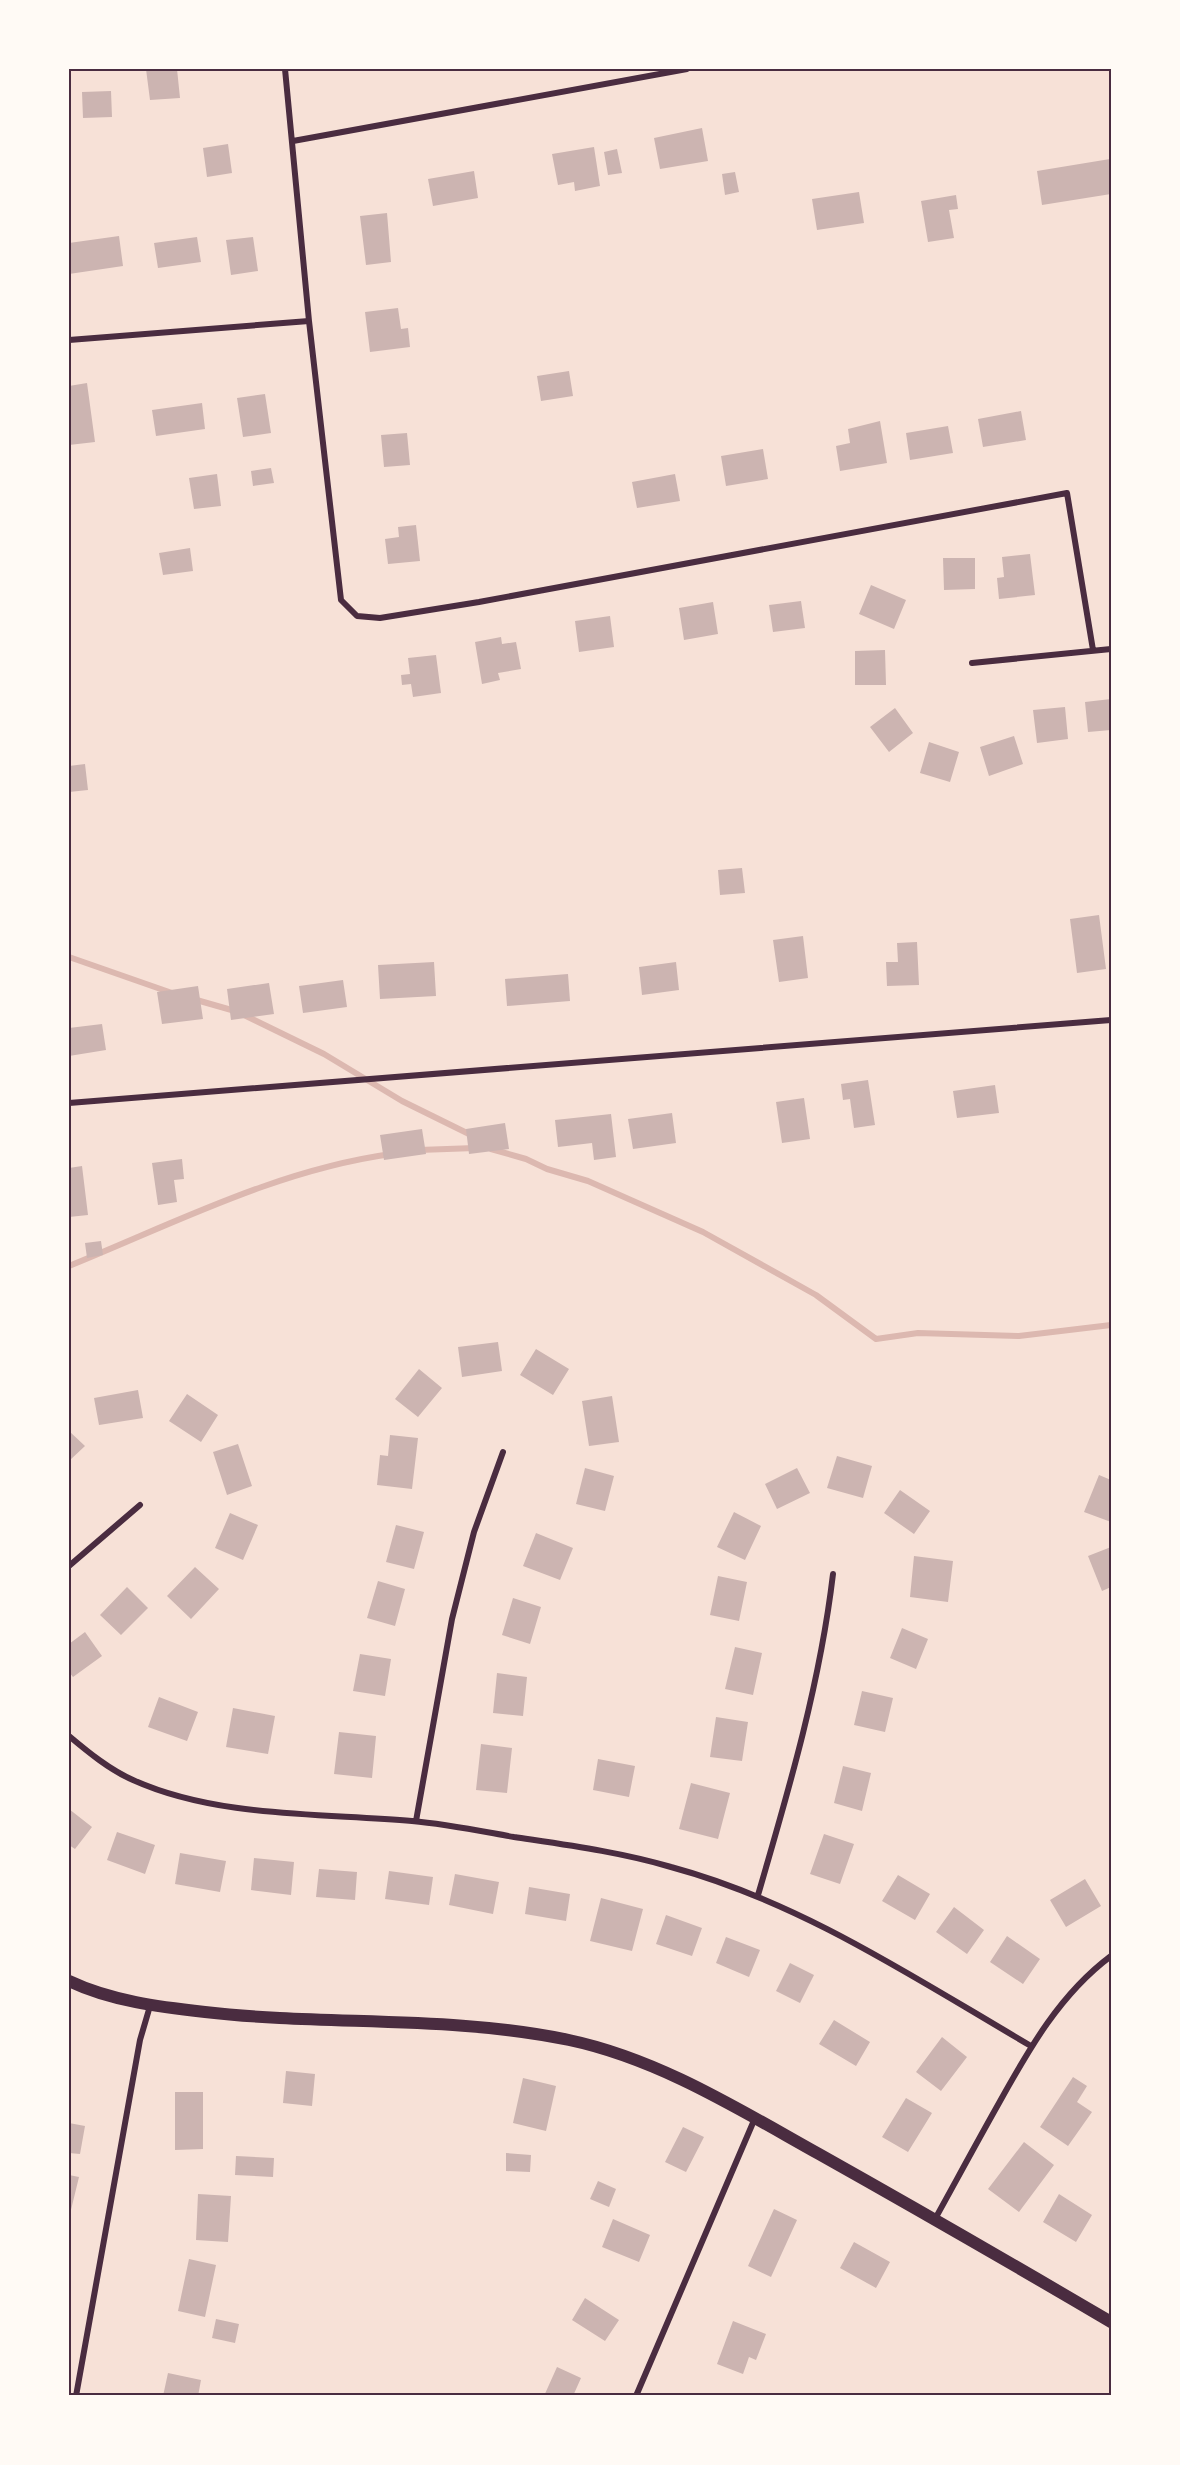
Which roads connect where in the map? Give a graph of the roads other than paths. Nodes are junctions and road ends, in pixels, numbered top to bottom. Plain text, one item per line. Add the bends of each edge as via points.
1 (285, 69) edge
2 (687, 69) edge
3 (293, 141) junction
4 (309, 321) junction
5 (69, 340) edge
6 (1111, 649) edge
7 (1093, 650) junction
8 (972, 663) dead end
9 (1111, 1020) edge
10 (69, 1103) edge
11 (502, 1452) dead end
12 (140, 1504) dead end
13 (69, 1566) edge
14 (833, 1574) dead end
15 (69, 1736) edge
16 (416, 1821) junction
17 (758, 1895) junction
18 (1111, 1956) edge
19 (69, 1982) edge
20 (150, 2006) junction
21 (1031, 2046) junction
22 (754, 2118) junction
23 (935, 2220) junction
24 (1111, 2322) edge
25 (76, 2396) edge
26 (636, 2396) edge

1 - 3 street
2 - 3 street
3 - 4 street
4 - 5 street
4 - 7 street via 341,600 357,616 380,618 479,602 1067,493
6 - 7 street
7 - 8 street
9 - 10 street
11 - 16 street via 474,1532 452,1618
12 - 13 street
14 - 17 street via 827,1628 799,1755
15 - 16 street via 131,1780 181,1798 248,1809
16 - 17 street via 592,1849 672,1867
17 - 21 street via 858,1945
18 - 21 street via 1065,1999
19 - 20 main road
20 - 22 main road via 265,2019 467,2026 572,2040 675,2076
20 - 25 street via 140,2040
21 - 23 street
22 - 23 main road
22 - 26 street
23 - 24 main road

